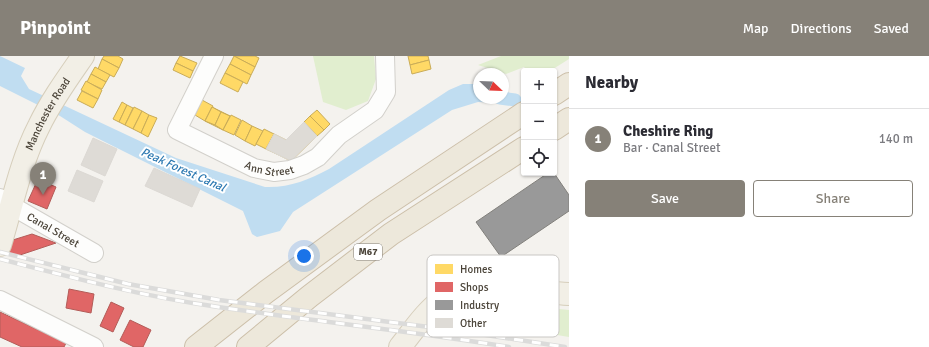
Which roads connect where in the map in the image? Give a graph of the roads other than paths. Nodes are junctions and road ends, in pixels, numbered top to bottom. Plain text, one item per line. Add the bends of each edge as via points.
1 (83, 56) edge
2 (214, 56) edge
3 (385, 56) edge
4 (569, 84) edge
5 (557, 92) edge
6 (521, 116) edge
7 (569, 119) edge
8 (557, 127) edge
9 (521, 150) edge
10 (6, 202) edge
11 (0, 245) edge
12 (94, 253) dead end
13 (266, 292) junction
14 (559, 293) edge
15 (569, 294) edge
16 (0, 300) edge
17 (427, 315) edge
18 (94, 347) edge
19 (196, 347) edge
20 (209, 347) edge
21 (248, 347) edge
22 (400, 347) edge

1 - 10 main road, Manchester Road via 60,88 38,126
2 - 3 street, Ann Street via 177,130 254,168 274,172 304,166 318,157 339,135 375,110 386,92
4 - 5 highway
6 - 13 highway, M67 via 378,210
7 - 8 highway
9 - 21 highway, M67 via 391,234
10 - 11 main road, Manchester Road
10 - 12 street, Canal Street
13 - 19 highway, M67
13 - 20 highway, M67
14 - 15 main road
16 - 18 street
17 - 22 main road

